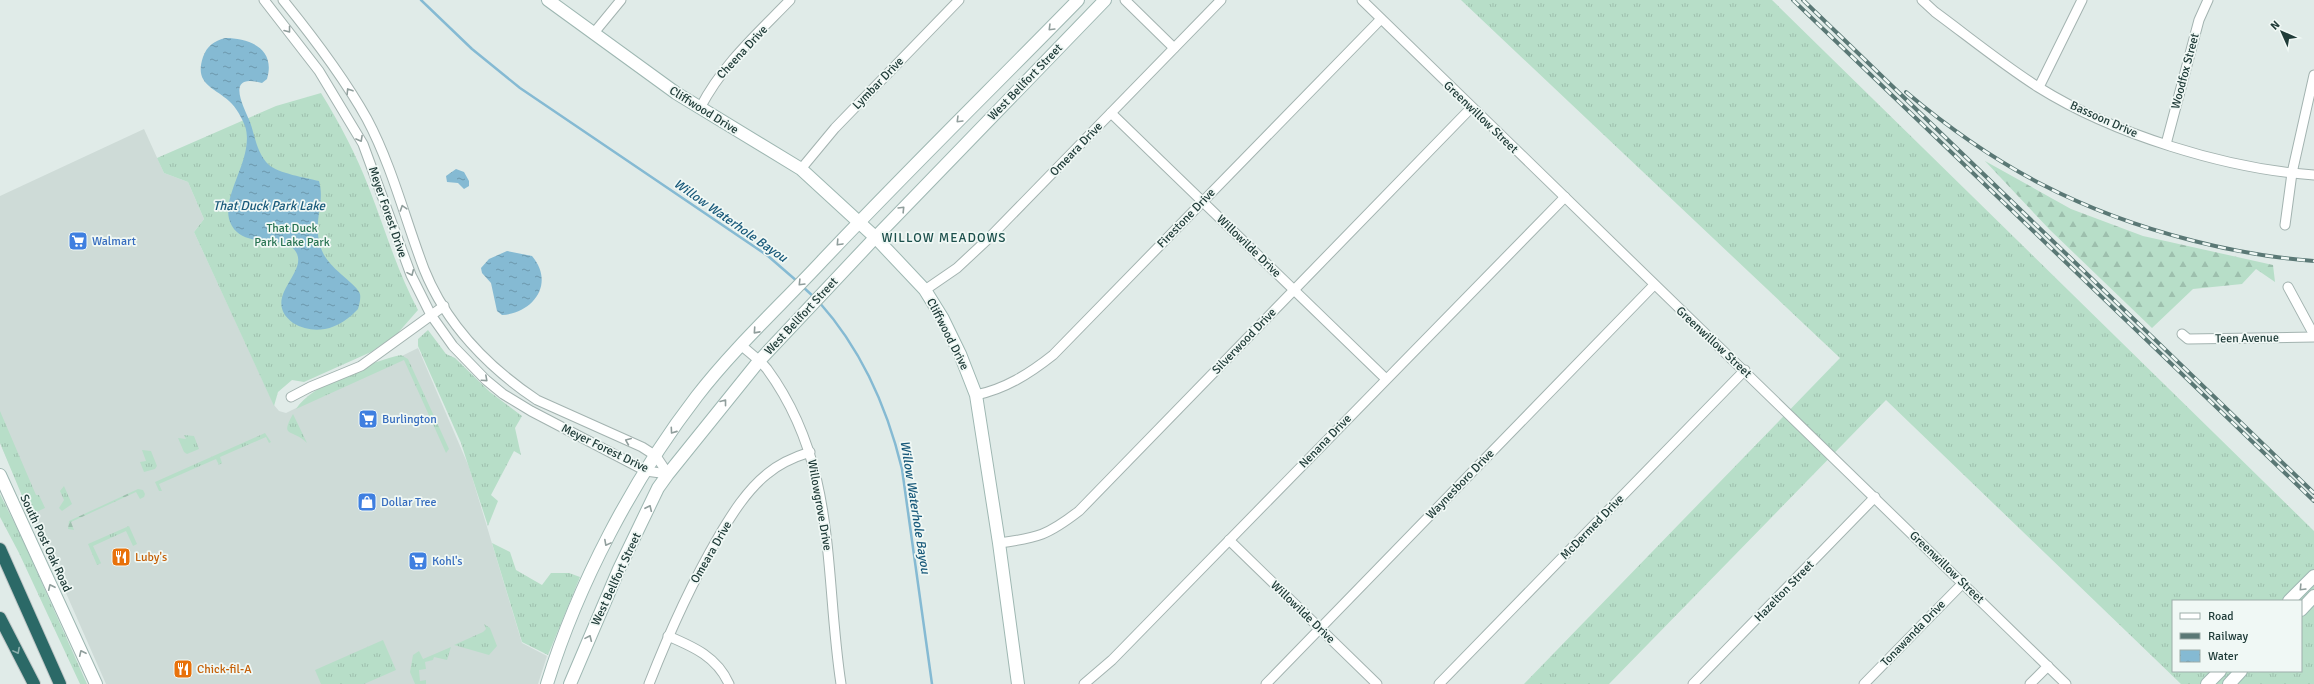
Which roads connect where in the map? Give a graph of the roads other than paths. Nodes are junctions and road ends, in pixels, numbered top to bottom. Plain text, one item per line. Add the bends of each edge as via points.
1 (264, 0) edge
2 (283, 0) edge
3 (548, 0) edge
4 (621, 0) edge
5 (790, 0) edge
6 (959, 0) edge
7 (1078, 0) edge
8 (1105, 0) edge
9 (1125, 0) edge
10 (1221, 0) edge
11 (1362, 0) edge
12 (1922, 0) edge
13 (2082, 0) edge
14 (2208, 0) edge
15 (1381, 19) junction
16 (593, 34) junction
17 (1174, 48) junction
18 (331, 63) junction
19 (319, 71) junction
20 (2314, 75) edge
21 (2039, 87) junction
22 (978, 101) junction
23 (700, 108) junction
24 (1471, 108) junction
25 (1111, 113) junction
26 (994, 115) junction
27 (2166, 144) junction
28 (801, 169) junction
29 (2292, 173) junction
30 (2314, 175) edge
31 (1564, 197) junction
32 (1202, 201) junction
33 (859, 222) junction
34 (2285, 225) dead end
35 (411, 231) junction
36 (396, 236) junction
37 (875, 237) junction
38 (1654, 285) junction
39 (2288, 287) dead end
40 (926, 290) junction
41 (1294, 290) junction
42 (444, 306) junction
43 (431, 315) junction
44 (2182, 334) dead end
45 (2314, 336) edge
46 (742, 346) junction
47 (759, 361) junction
48 (1745, 370) junction
49 (1386, 379) junction
50 (976, 395) junction
51 (291, 397) dead end
52 (537, 400) junction
53 (531, 411) junction
54 (810, 452) junction
55 (656, 456) junction
56 (646, 471) junction
57 (668, 474) junction
58 (0, 475) edge
59 (1875, 497) junction
60 (1229, 540) junction
61 (999, 544) junction
62 (0, 549) edge
63 (0, 566) edge
64 (2314, 576) edge
65 (1963, 583) junction
66 (2314, 596) edge
67 (2290, 600) edge
68 (2302, 609) edge
69 (0, 618) edge
70 (34, 628) junction
71 (1320, 628) junction
72 (668, 636) junction
73 (2048, 666) junction
74 (553, 667) junction
75 (2219, 672) edge
76 (2240, 672) edge
77 (572, 679) edge
78 (34, 684) edge
79 (60, 684) edge
80 (96, 684) edge
81 (548, 684) edge
82 (649, 684) edge
83 (729, 684) edge
84 (841, 684) edge
85 (1018, 684) edge
86 (1084, 684) edge
87 (1266, 684) edge
88 (1378, 684) edge
89 (1439, 684) edge
90 (1693, 684) edge
91 (1864, 684) edge
92 (2030, 684) edge
93 (2066, 684) edge
94 (2207, 684) edge
95 (2229, 684) edge

1 -> 19 street, Meyer Forest Drive
2 - 18 street, Meyer Forest Drive
3 - 16 main road, Cliffwood Drive
4 - 16 street
5 - 23 street, Cheena Drive via 729,63 713,83
6 - 28 street, Lymbar Drive via 834,128
7 -> 22 main road, West Bellfort Street
8 - 26 main road, West Bellfort Street
9 - 17 street
10 - 17 street, Omeara Drive
11 - 15 street, Greenwillow Street
12 - 21 street, Bassoon Drive
13 - 21 street
14 - 27 street, Woodfox Street via 2199,20
15 - 24 street, Greenwillow Street
15 - 32 street, Firestone Drive
16 - 23 main road, Cliffwood Drive
17 - 25 street, Omeara Drive
18 - 19 street
35 -> 18 street, Meyer Forest Drive via 367,119
19 -> 36 street, Meyer Forest Drive via 363,144
20 - 29 street
21 - 27 street, Bassoon Drive via 2106,122
22 - 26 main road
22 -> 33 main road, West Bellfort Street
23 - 28 main road, Cliffwood Drive
24 - 31 street, Greenwillow Street
24 - 41 street, Silverwood Drive
25 - 32 street, Willowilde Drive
25 - 40 street, Omeara Drive via 987,240 957,268
37 -> 26 main road, West Bellfort Street
27 - 29 street, Bassoon Drive via 2256,167
28 - 33 main road, Cliffwood Drive
29 - 30 street, Bassoon Drive
29 - 34 street
31 - 38 street, Greenwillow Street
31 - 49 street, Nenana Drive
32 - 41 street, Willowilde Drive
32 - 50 street, Firestone Drive via 1053,355 1028,375 990,392
33 - 37 main road, Cliffwood Drive
33 -> 46 main road, West Bellfort Street
35 - 36 street
35 - 42 street, Meyer Forest Drive via 425,270
36 -> 43 street, Meyer Forest Drive via 411,275
37 - 40 main road, Cliffwood Drive
37 - 47 main road, West Bellfort Street
38 - 48 street, Greenwillow Street
38 - 71 street, Waynesboro Drive
39 - 45 street
40 - 50 main road, Cliffwood Drive via 960,354
41 - 49 street, Willowilde Drive
41 - 61 street, Silverwood Drive via 1079,511 1058,527 1036,538
42 - 43 street
42 - 52 street, Meyer Forest Drive via 499,373
43 - 51 street via 367,362
43 -> 53 street, Meyer Forest Drive via 468,363 503,394
44 - 45 street, Teen Avenue via 2188,339
46 - 47 street, Willowgrove Drive
46 -> 55 main road, West Bellfort Street via 697,396
47 - 54 street, Willowgrove Drive via 787,403
57 -> 47 main road, West Bellfort Street
48 - 59 street, Greenwillow Street
48 - 89 street, McDermed Drive
49 - 60 street, Nenana Drive
50 - 61 main road, Cliffwood Drive
52 - 53 street
55 -> 52 street, Meyer Forest Drive via 642,447
53 - 56 street, Meyer Forest Drive
54 - 72 street, Omeara Drive via 777,466 743,500 697,573
54 - 84 street, Willowgrove Drive via 832,577
55 - 56 main road, West Bellfort Street
55 - 57 street, Meyer Forest Drive
56 - 57 street, Meyer Forest Drive
56 -> 74 main road, West Bellfort Street via 596,564
77 -> 57 main road, West Bellfort Street via 658,488
80 -> 58 main road, South Post Oak Road
59 - 65 street, Greenwillow Street
59 - 90 street, Hazelton Street
60 - 71 street, Willowilde Drive
60 - 86 street, Nenana Drive via 1112,660
61 - 85 main road, Cliffwood Drive
62 - 70 highway
63 - 70 highway
64 -> 67 main road
65 - 73 street, Greenwillow Street
65 - 91 street, Tonawanda Drive
66 - 68 main road
69 -> 78 highway
70 - 79 highway
71 - 87 street, Waynesboro Drive
71 - 88 street, Willowilde Drive
72 - 82 street, Omeara Drive
72 - 83 street via 704,653 715,663
73 - 92 street
73 - 93 street, Greenwillow Street
74 - 77 main road
74 - 81 main road, West Bellfort Street
75 - 94 main road
76 - 95 main road

